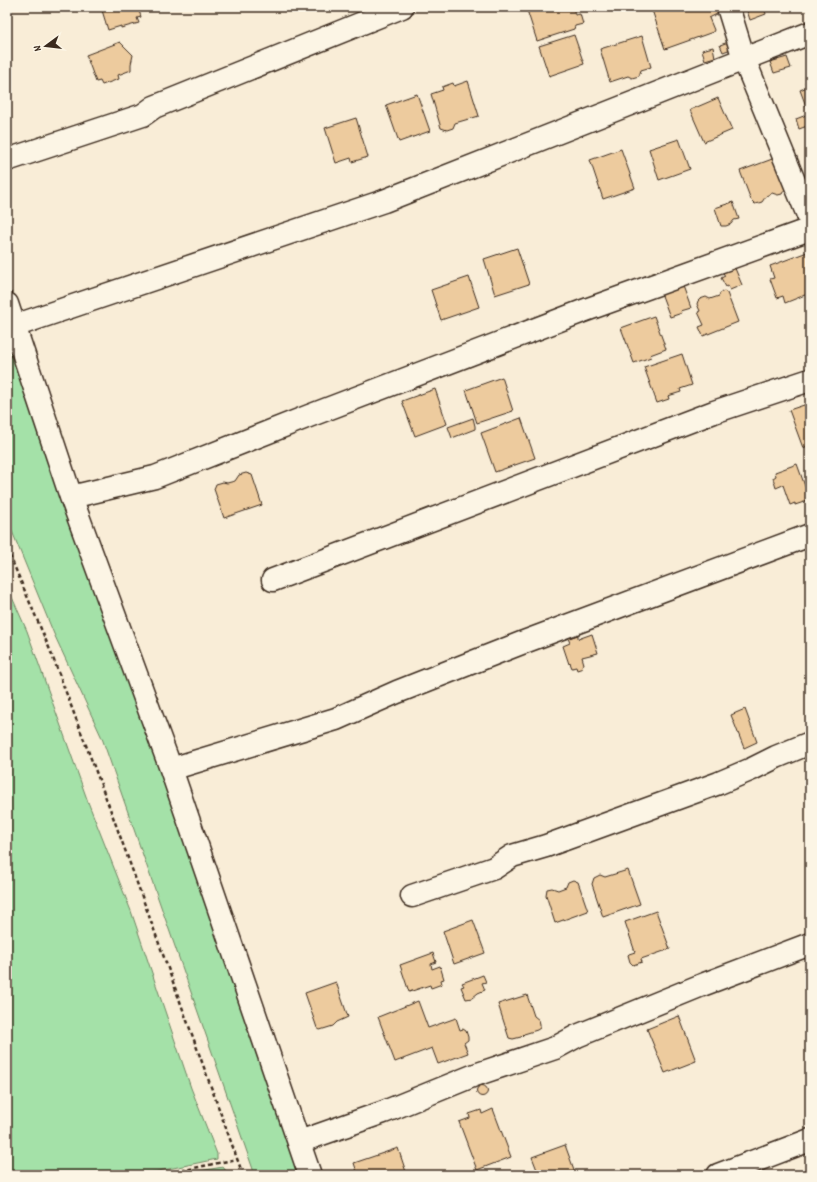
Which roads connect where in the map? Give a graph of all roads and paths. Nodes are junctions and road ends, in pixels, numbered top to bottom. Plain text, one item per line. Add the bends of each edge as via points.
1 (402, 7) edge
2 (728, 7) edge
3 (810, 33) edge
4 (744, 59) junction
5 (7, 160) edge
6 (810, 220) edge
7 (810, 228) edge
8 (7, 304) edge
9 (14, 326) junction
10 (810, 380) edge
11 (71, 496) junction
12 (810, 535) edge
13 (7, 549) edge
14 (272, 580) dead end
15 (810, 743) edge
16 (171, 769) junction
17 (412, 896) dead end
18 (810, 944) edge
19 (810, 1140) edge
20 (299, 1142) junction
21 (237, 1159) junction
22 (161, 1175) edge
23 (243, 1175) edge
24 (310, 1175) edge
25 (718, 1175) edge

1 - 5 street via 154,106 143,115
2 - 4 street
3 - 4 street
4 - 6 street
4 - 9 street via 384,202
7 - 11 street via 583,311 155,477
8 - 9 street
9 - 11 street
10 - 14 street via 714,412
11 - 16 street
12 - 16 street via 524,642 336,718
13 - 21 path via 50,650 101,784
15 - 17 street via 719,783 512,856 494,868
16 - 20 street
18 - 20 street via 672,997 577,1036 555,1048 475,1075 384,1112
19 - 25 street
20 - 24 street
21 - 22 path
21 - 23 path

